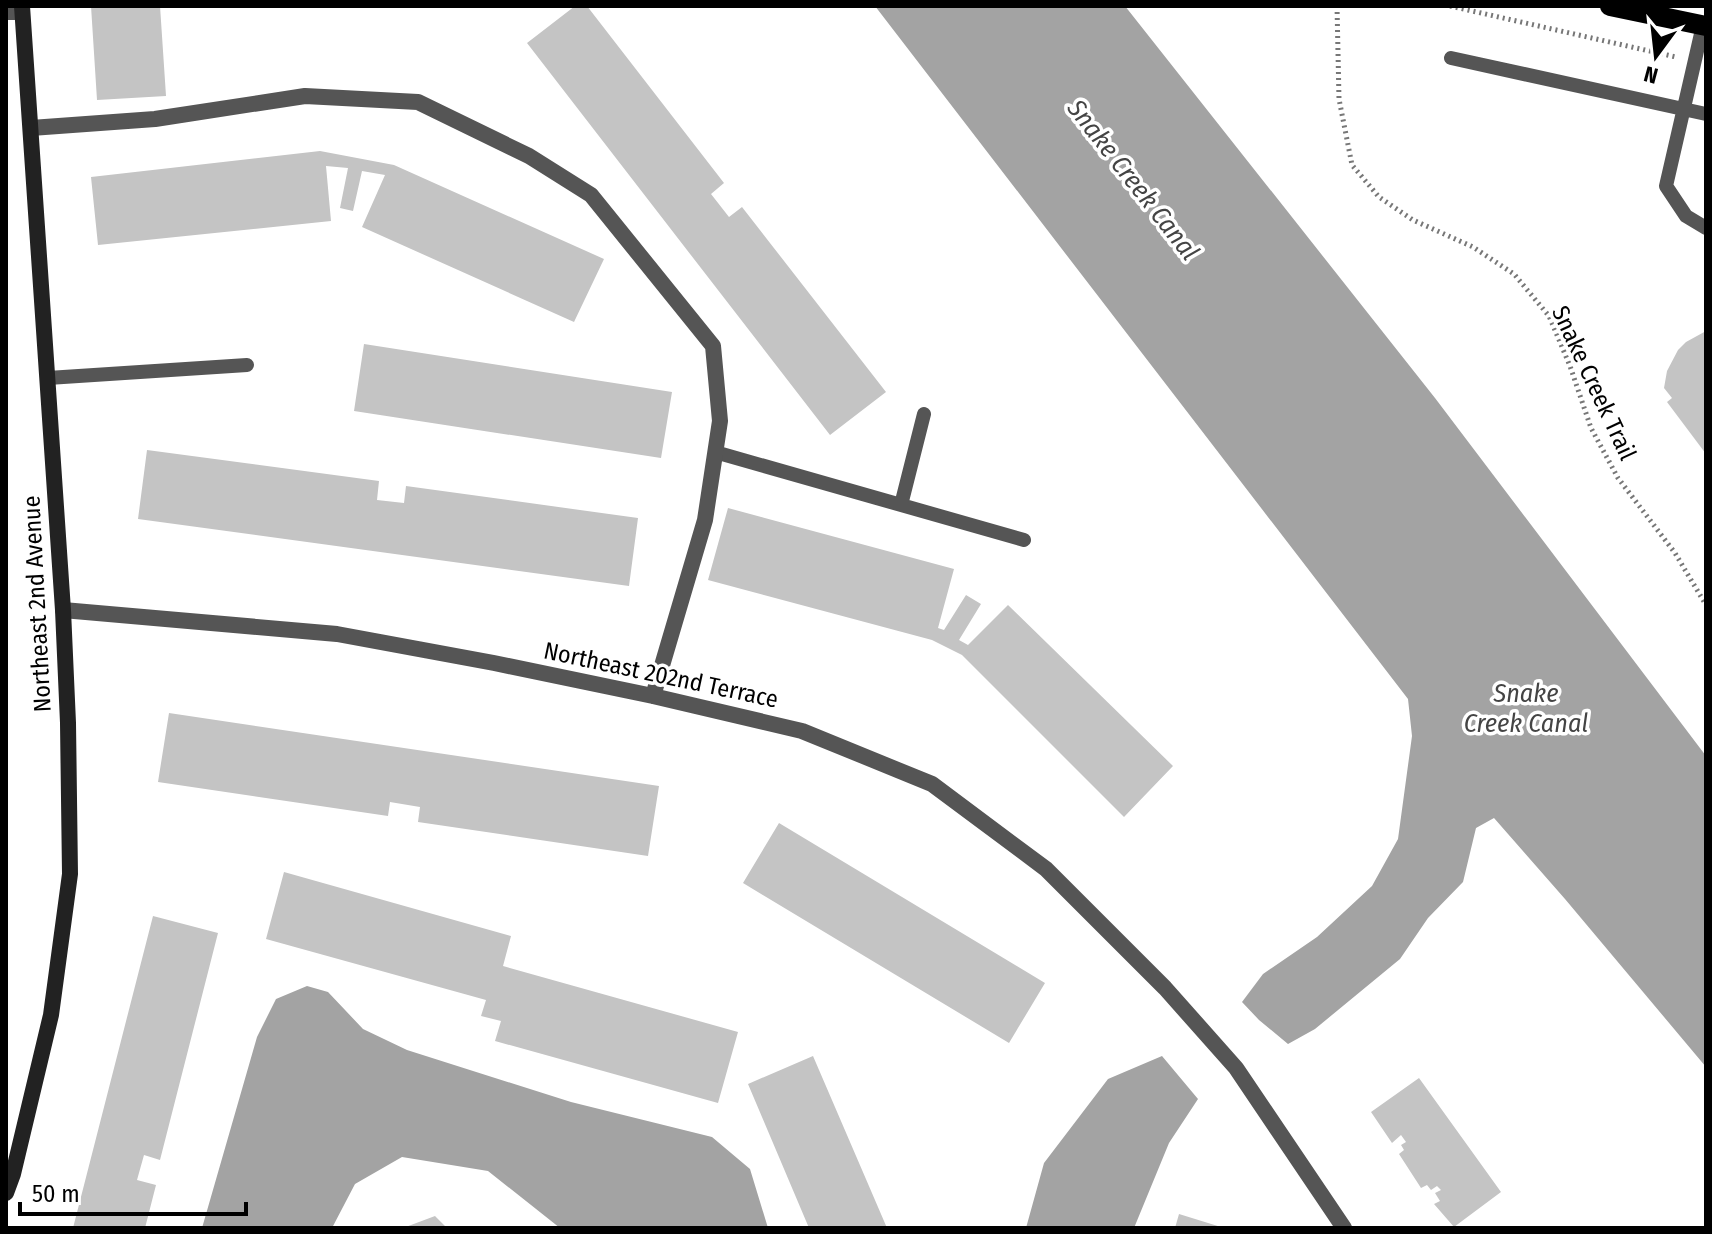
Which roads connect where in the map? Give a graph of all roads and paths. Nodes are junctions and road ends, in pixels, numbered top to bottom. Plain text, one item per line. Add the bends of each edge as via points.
1 (1337, 6) edge
2 (1450, 6) edge
3 (1610, 6) edge
4 (17, 11) edge
5 (1704, 26) edge
6 (1451, 58) dead end
7 (1695, 61) junction
8 (1684, 110) junction
9 (1706, 114) edge
10 (31, 128) junction
11 (1706, 228) edge
12 (247, 365) dead end
13 (48, 378) junction
14 (924, 414) dead end
15 (715, 452) junction
16 (901, 505) junction
17 (1024, 540) dead end
18 (1706, 605) edge
19 (63, 610) junction
20 (653, 696) junction
21 (6, 1193) edge
22 (1344, 1228) edge

1 - 18 path, Snake Creek Trail via 1339,99 1352,165 1379,197 1413,220 1473,247 1514,274 1549,316 1591,428 1618,478 1675,553
2 - 7 path
3 - 5 main road
4 - 10 street, Northeast 2nd Avenue
5 - 7 lane
6 - 8 lane
7 - 8 lane
8 - 9 lane
8 - 11 lane via 1666,186 1686,216
10 - 13 street, Northeast 2nd Avenue
10 - 15 street via 155,119 305,96 418,102 529,156 591,195 713,346 720,421
12 - 13 lane
13 - 19 street, Northeast 2nd Avenue
14 - 16 lane
15 - 16 lane
15 - 20 street via 705,520
16 - 17 lane
19 - 20 street, Northeast 202nd Terrace via 337,634
19 - 21 street, Northeast 2nd Avenue via 70,874 51,1015
20 - 22 street, Northeast 202nd Terrace via 802,731 932,784 1046,869 1236,1068

